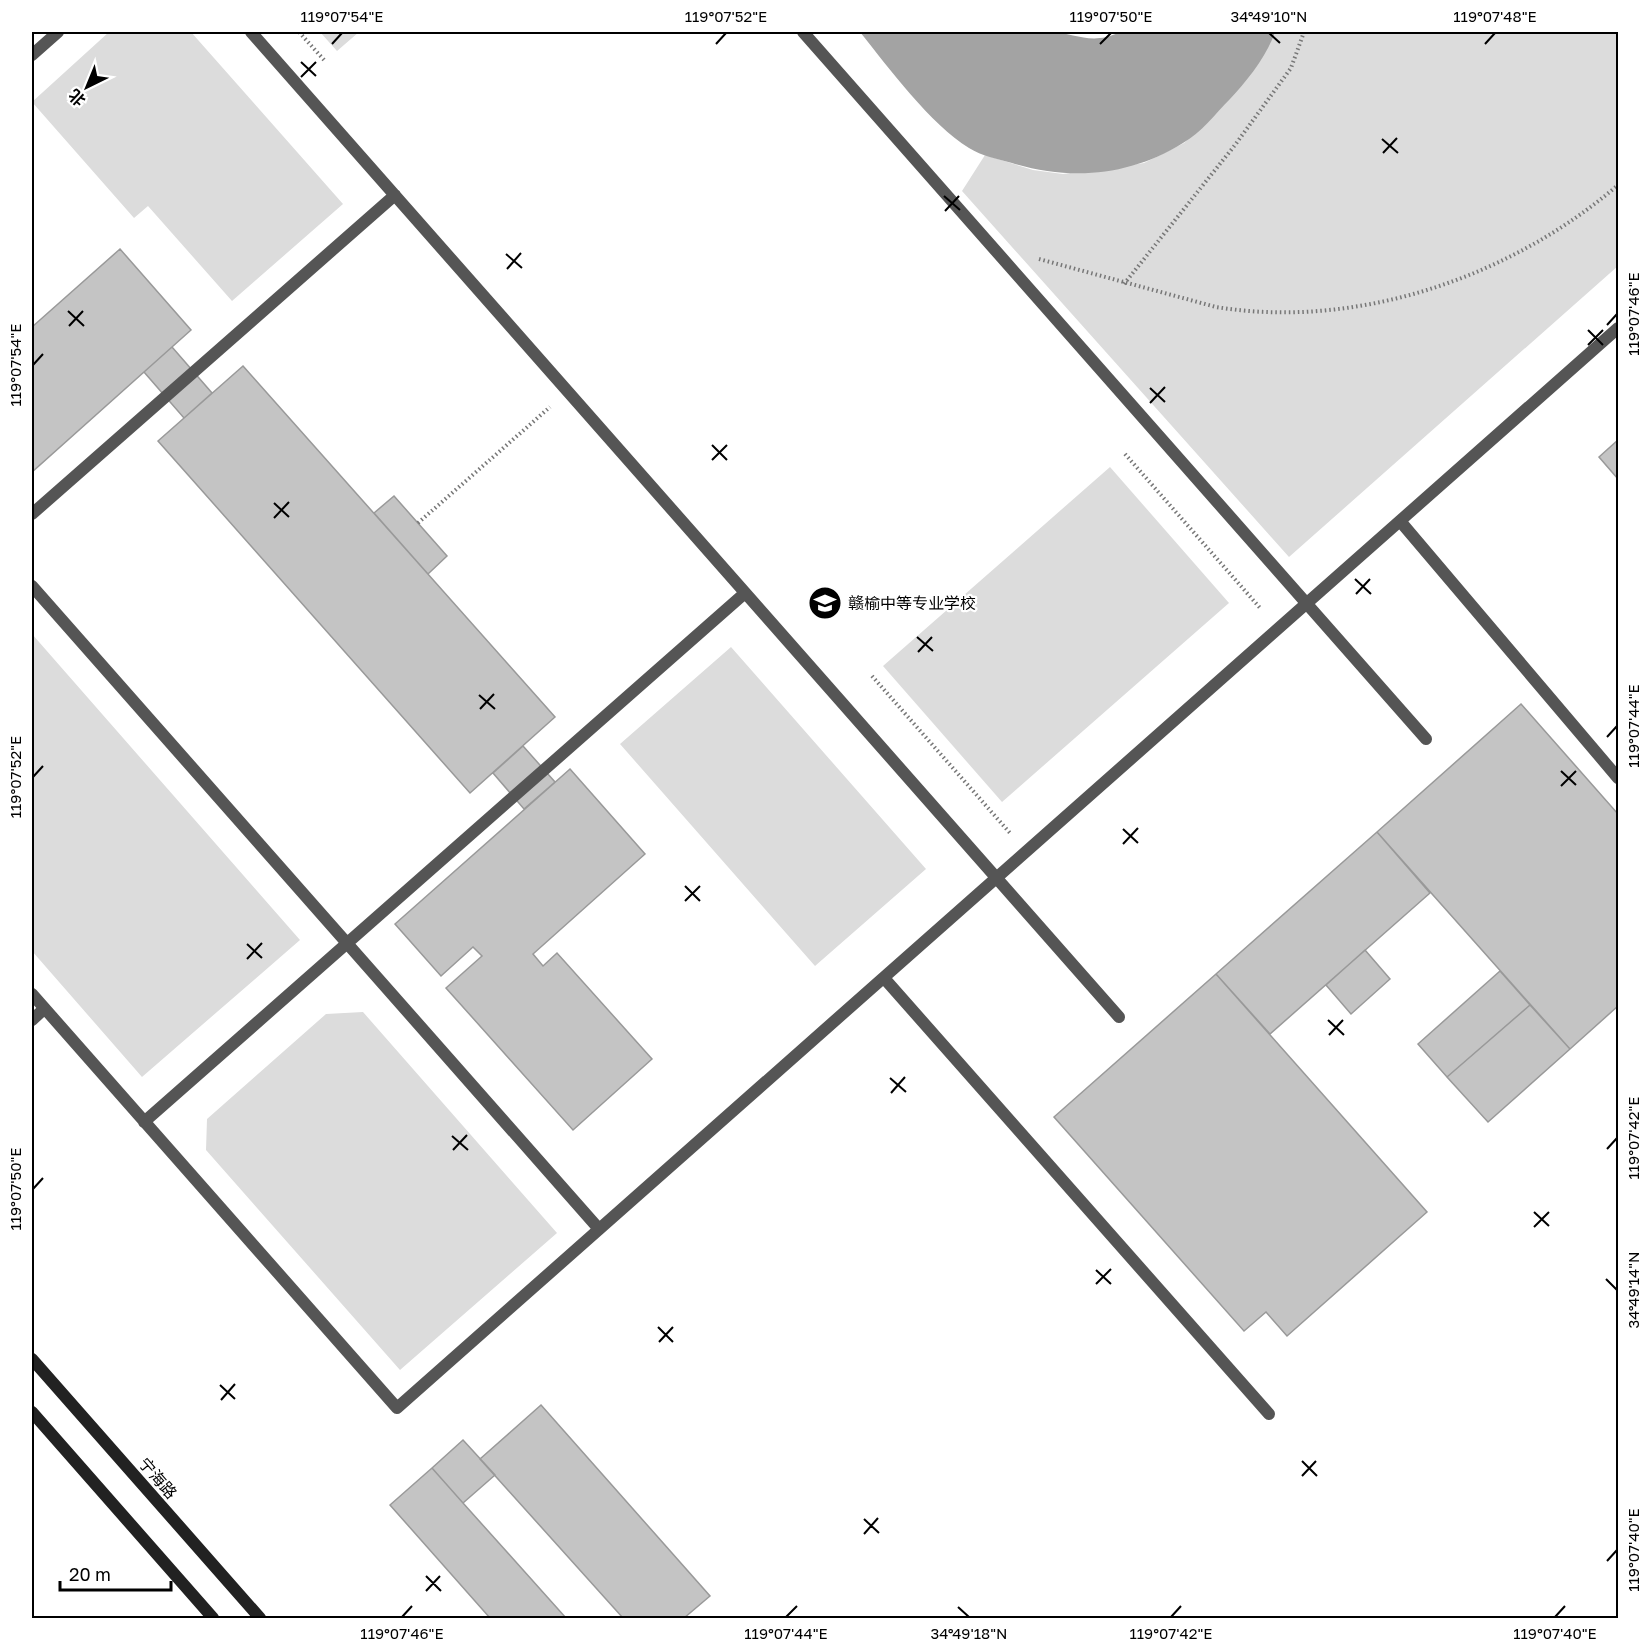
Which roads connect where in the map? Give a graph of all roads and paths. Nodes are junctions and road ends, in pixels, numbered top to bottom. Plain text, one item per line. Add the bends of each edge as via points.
1 (58, 32) edge
2 (251, 32) edge
3 (299, 32) edge
4 (803, 32) edge
5 (1304, 32) edge
6 (32, 55) edge
7 (325, 61) dead end
8 (1618, 185) edge
9 (395, 195) junction
10 (1037, 259) dead end
11 (1124, 284) junction
12 (1618, 328) edge
13 (568, 391) junction
14 (1125, 454) dead end
15 (32, 514) edge
16 (1400, 521) junction
17 (418, 523) dead end
18 (32, 586) edge
19 (745, 593) junction
20 (1306, 604) junction
21 (1278, 629) junction
22 (872, 676) dead end
23 (1426, 739) dead end
24 (1618, 778) edge
25 (1026, 852) junction
26 (997, 878) junction
27 (347, 944) junction
28 (884, 978) junction
29 (32, 994) edge
30 (44, 1009) junction
31 (1119, 1017) dead end
32 (32, 1020) edge
33 (144, 1122) junction
34 (599, 1229) junction
35 (32, 1359) edge
36 (32, 1412) edge
37 (1269, 1414) dead end
38 (213, 1618) edge
39 (260, 1618) edge

1 - 6 lane
2 - 9 lane
3 - 7 path
4 - 20 lane
5 - 11 path via 1291,68
8 - 11 path via 1590,209 1531,246 1453,281 1387,301 1304,312 1246,311
9 - 13 lane
9 - 15 lane
10 - 11 path
12 - 16 lane
13 - 17 path
13 - 19 lane
14 - 21 path
16 - 20 lane
16 - 24 lane
18 - 27 lane
19 - 26 lane
19 - 27 lane
20 - 21 lane
20 - 23 lane
21 - 25 lane
22 - 25 path
25 - 26 lane
26 - 28 lane
26 - 31 lane
27 - 33 lane
27 - 34 lane
28 - 34 lane
28 - 37 lane
29 - 30 lane
30 - 32 lane
30 - 33 lane
33 - 34 lane via 396,1408
35 - 39 main road, 宁海路
36 - 38 main road

